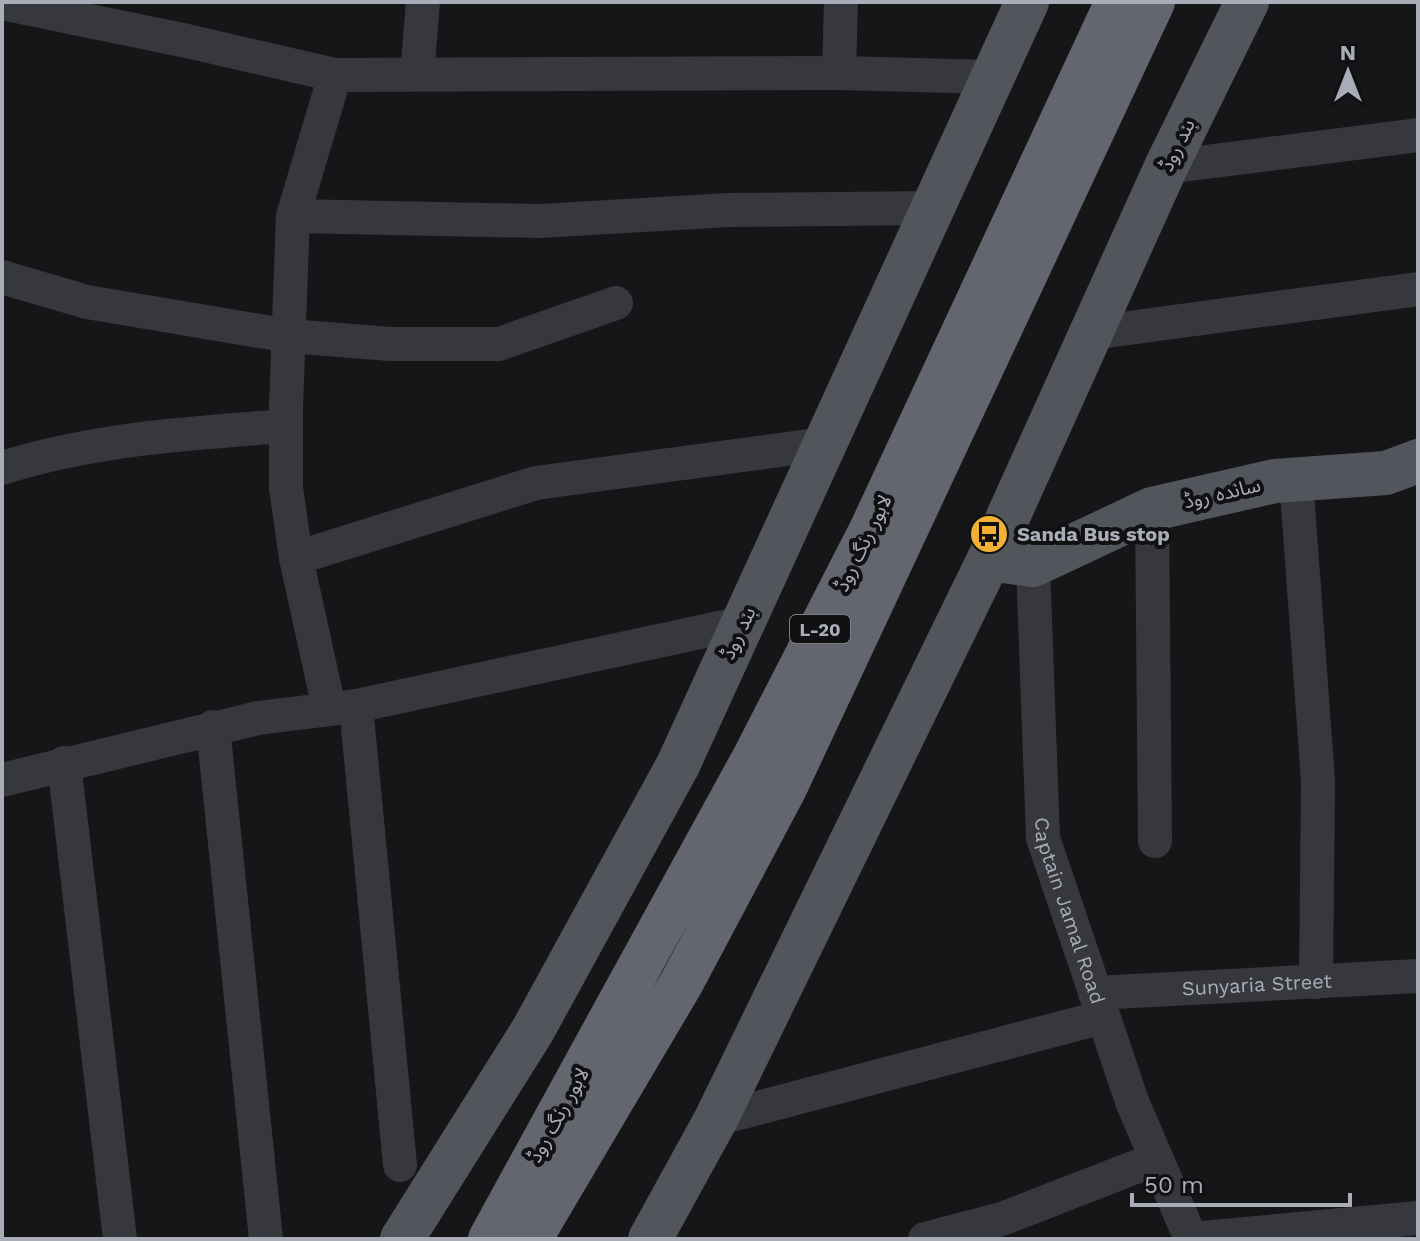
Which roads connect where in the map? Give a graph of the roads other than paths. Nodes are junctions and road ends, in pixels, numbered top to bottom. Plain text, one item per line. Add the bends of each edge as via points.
1 (423, 2) edge
2 (841, 2) edge
3 (1027, 2) edge
4 (1117, 2) edge
5 (1153, 2) edge
6 (1247, 2) edge
7 (2, 3) edge
8 (839, 73) junction
9 (417, 74) junction
10 (335, 75) junction
11 (992, 77) junction
12 (1418, 135) edge
13 (1166, 167) junction
14 (933, 208) junction
15 (293, 216) junction
16 (2, 277) edge
17 (1418, 289) edge
18 (616, 303) dead end
19 (1092, 333) junction
20 (289, 336) junction
21 (286, 426) junction
22 (824, 444) junction
23 (1418, 461) edge
24 (2, 468) edge
25 (1296, 478) junction
26 (1152, 509) junction
27 (296, 558) junction
28 (989, 559) junction
29 (1033, 565) junction
30 (742, 623) junction
31 (342, 707) junction
32 (213, 727) junction
33 (64, 763) junction
34 (2, 780) edge
35 (1155, 841) dead end
36 (1418, 976) edge
37 (1316, 982) junction
38 (1099, 1005) junction
39 (716, 1119) junction
40 (1156, 1159) junction
41 (400, 1165) dead end
42 (1409, 1226) edge
43 (120, 1239) edge
44 (266, 1239) edge
45 (402, 1239) edge
46 (490, 1239) edge
47 (530, 1239) edge
48 (650, 1239) edge
49 (925, 1239) edge
50 (1190, 1239) edge

1 - 9 street
2 - 8 street
3 - 11 main road, بند روڈ
4 - 46 highway, لاہور رنگ روڈ / L-20 via 871,530 755,756
5 - 47 highway, لاہور رنگ روڈ / L-20 via 785,788 682,982
6 - 13 main road, بند روڈ
7 - 10 street
8 - 9 street
8 - 11 street
9 - 10 street
10 - 15 street
11 - 14 main road, بند روڈ
12 - 13 street
13 - 19 main road, بند روڈ
14 - 15 street via 729,210 540,221
14 - 22 main road, بند روڈ
15 - 20 street
16 - 20 street via 87,302
17 - 19 street
18 - 20 street via 499,344 390,344
19 - 28 main road, بند روڈ
20 - 21 street
21 - 24 street via 144,437
21 - 27 street via 286,488
22 - 27 street via 536,483
22 - 30 main road, بند روڈ
23 - 25 main road, ساندہ روڈ via 1386,473
25 - 26 main road, ساندہ روڈ
25 - 37 street via 1318,781
26 - 29 main road, ساندہ روڈ
26 - 35 street
27 - 31 street
28 - 29 main road
28 - 39 main road, بند روڈ
29 - 38 street, Captain Jamal Road via 1043,838
30 - 31 street
30 - 45 main road, بند روڈ via 678,765 533,1030
31 - 32 street
31 - 41 street
32 - 33 street
32 - 44 street
33 - 34 street
33 - 43 street
36 - 37 street, Sunyaria Street
37 - 38 street, Sunyaria Street
38 - 39 street, Sunyaria Street
38 - 40 street, Captain Jamal Road
39 - 48 main road, بند روڈ
40 - 49 street via 1002,1219
40 - 50 street, Captain Jamal Road
42 - 50 street

